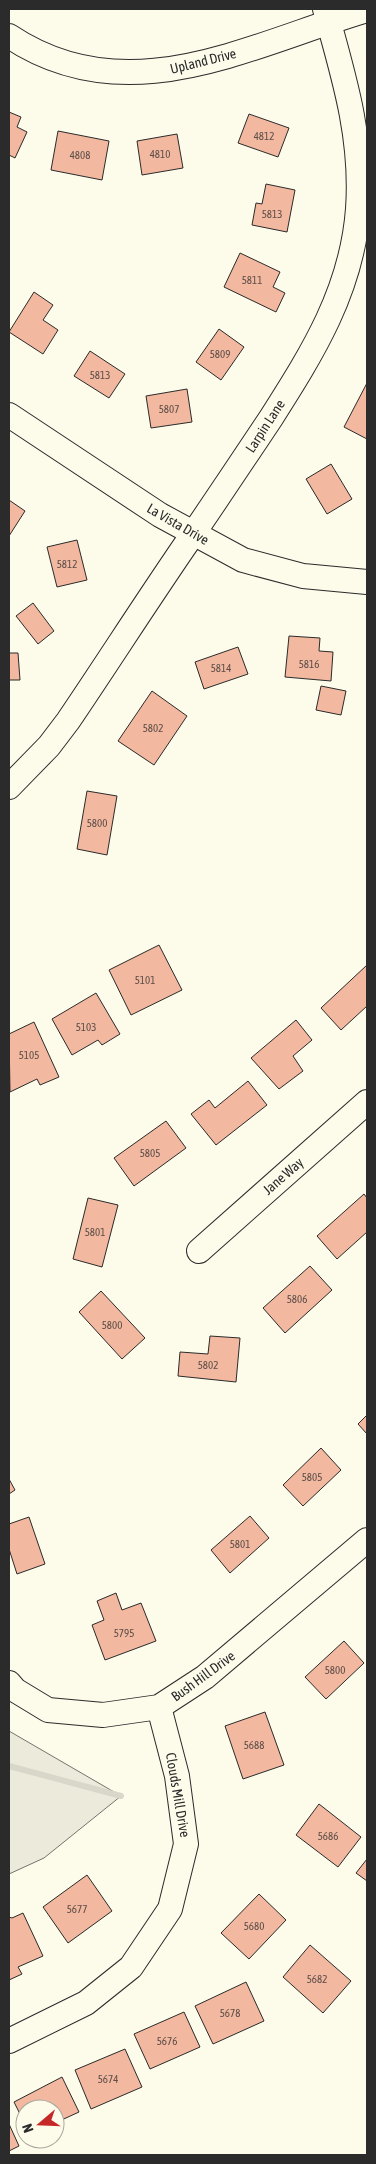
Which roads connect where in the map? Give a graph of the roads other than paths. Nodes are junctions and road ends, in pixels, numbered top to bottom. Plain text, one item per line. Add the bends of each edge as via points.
1 (367, 10) edge
2 (327, 15) edge
3 (9, 36) edge
4 (9, 414) edge
5 (193, 533) junction
6 (367, 582) edge
7 (9, 787) edge
8 (367, 1102) edge
9 (199, 1251) dead end
10 (367, 1540) edge
11 (9, 1683) edge
12 (159, 1708) junction
13 (9, 2041) edge

1 - 2 street, Upland Drive
2 - 3 street, Upland Drive via 214,61 154,72 124,72 76,65 44,55
2 - 5 street, Larpin Lane via 351,101 358,150 358,212 348,268 334,310 310,356
4 - 5 street, La Vista Drive via 160,515
5 - 6 street, La Vista Drive via 243,560 270,569 303,576
5 - 7 street, Larpin Lane via 68,721
8 - 9 street, Jane Way
10 - 12 street, Bush Hill Drive via 212,1671
11 - 12 street, Bush Hill Drive via 48,1710 103,1715
12 - 13 street, Clouds Mill Drive via 177,1776 186,1844 170,1909 131,1967 86,2003

